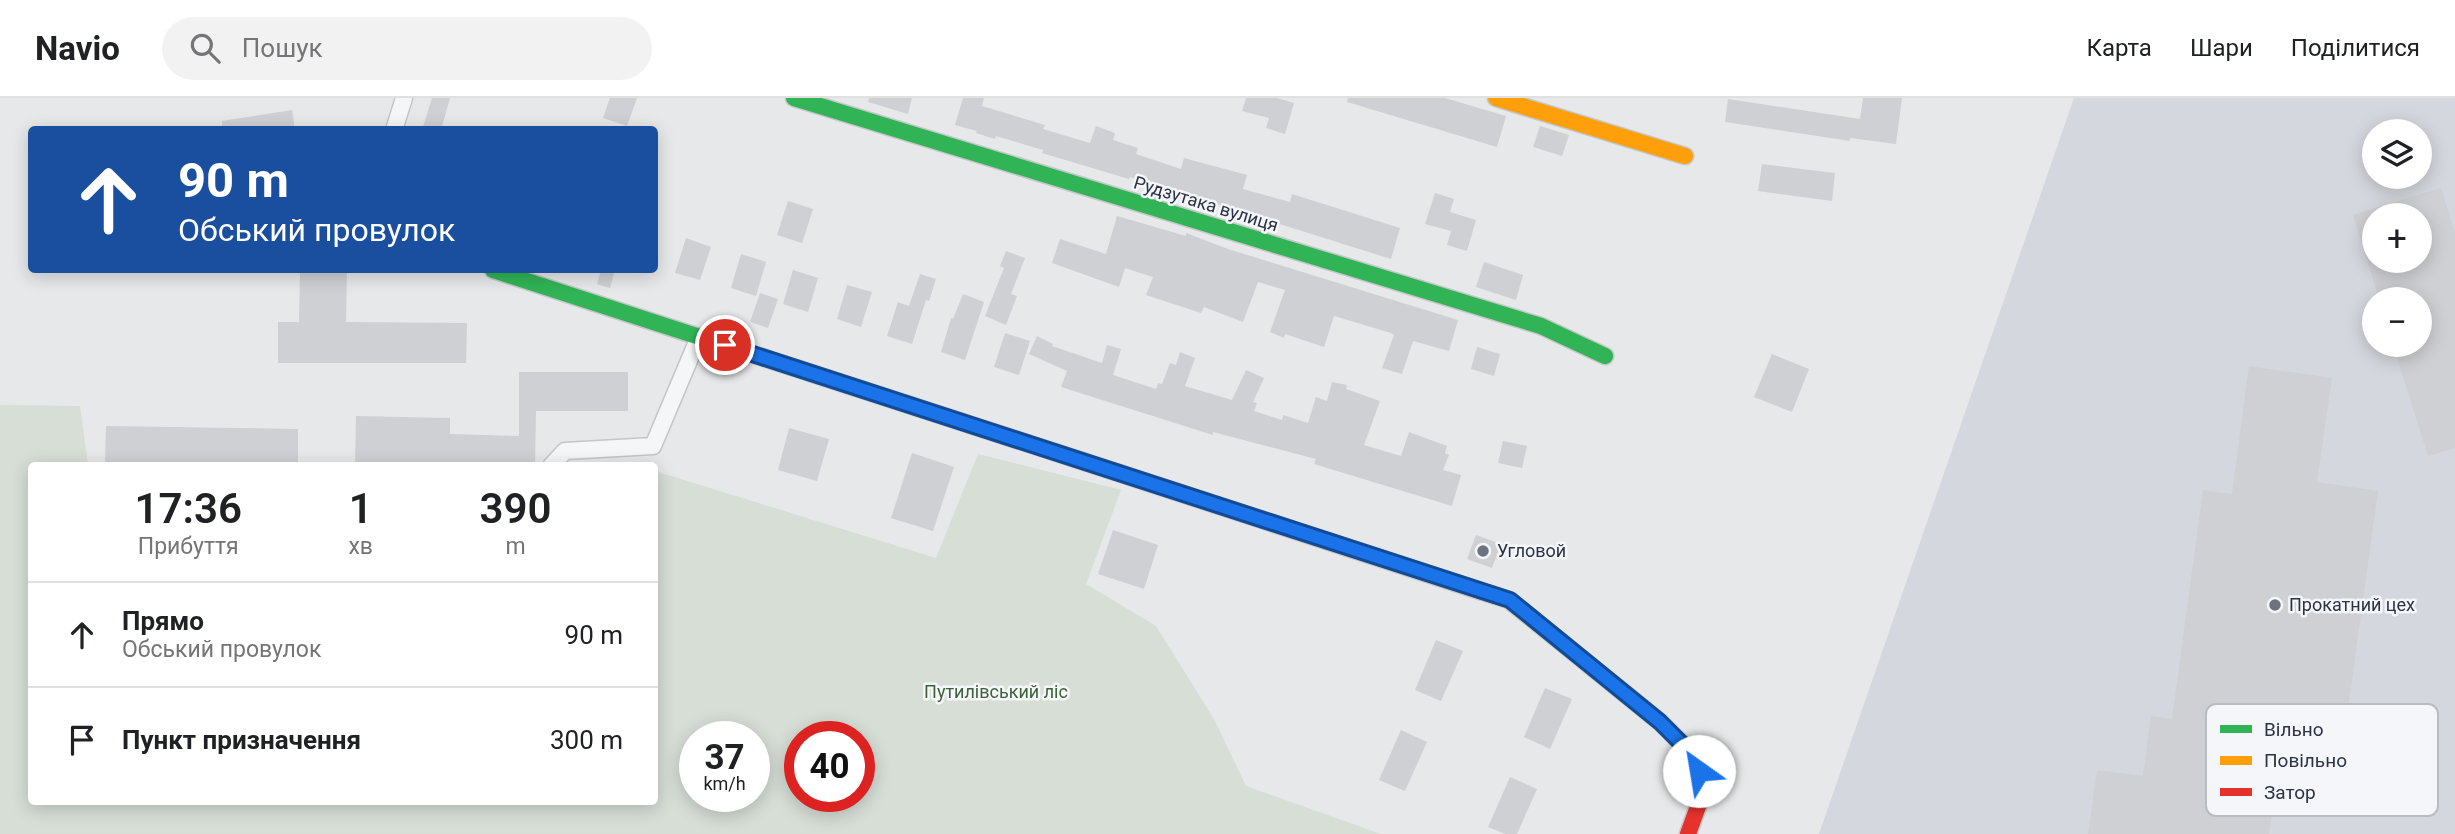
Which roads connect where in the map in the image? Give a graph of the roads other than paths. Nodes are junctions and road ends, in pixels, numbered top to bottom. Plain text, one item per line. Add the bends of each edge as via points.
1 (404, 98) edge
2 (793, 98) edge
3 (1496, 98) edge
4 (395, 126) edge
5 (1685, 156) dead end
6 (502, 273) edge
7 (699, 337) junction
8 (1605, 355) dead end
9 (555, 462) edge
10 (1688, 834) edge

1 - 4 street
2 - 8 street, Рудзутака вулиця via 1541,326
3 - 5 street
6 - 7 street
7 - 9 street via 653,446 565,451
7 - 10 street via 1510,600 1684,746 1699,771 1700,801

